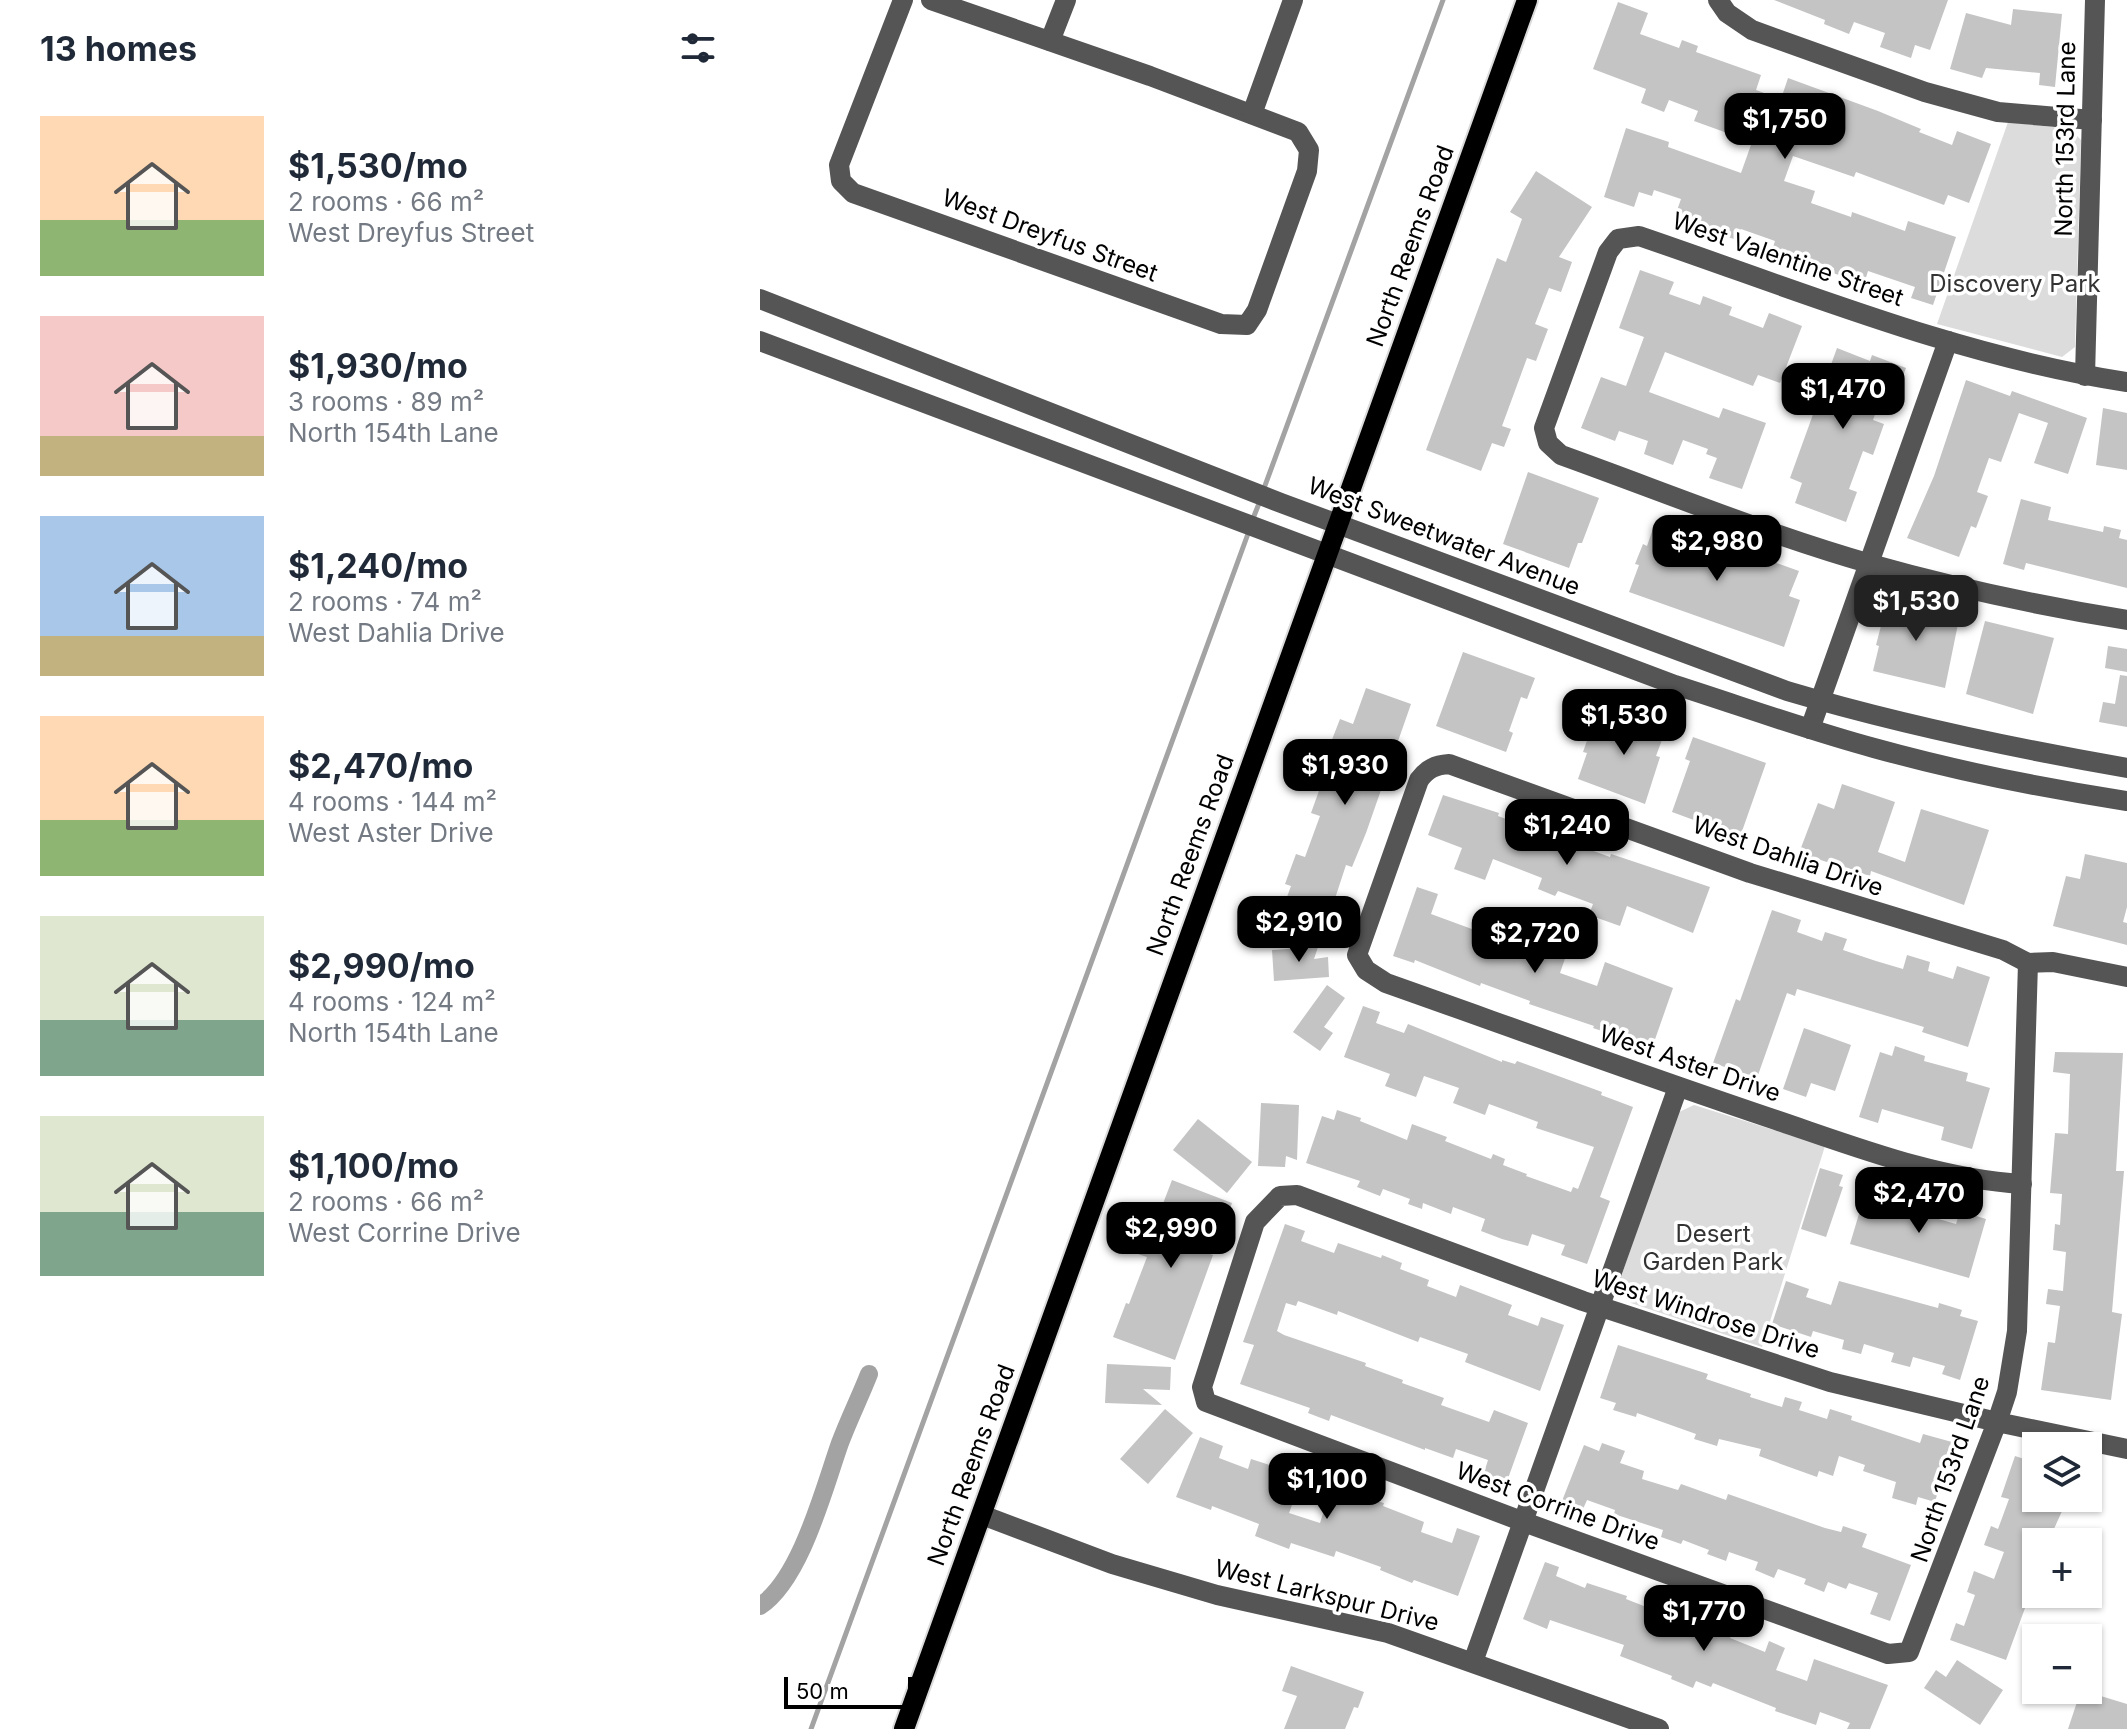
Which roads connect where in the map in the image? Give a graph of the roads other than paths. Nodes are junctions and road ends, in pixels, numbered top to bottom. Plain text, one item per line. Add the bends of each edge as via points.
1 (903, 0) edge
2 (931, 0) edge
3 (1066, 0) edge
4 (1293, 0) edge
5 (1527, 0) edge
6 (1718, 0) edge
7 (2095, 0) edge
8 (1050, 41) junction
9 (1252, 114) junction
10 (2092, 120) junction
11 (760, 299) edge
12 (760, 341) edge
13 (1948, 341) junction
14 (2085, 376) junction
15 (2127, 382) edge
16 (1338, 524) junction
17 (1327, 553) junction
18 (1869, 563) junction
19 (2127, 620) edge
20 (1820, 700) junction
21 (1810, 729) junction
22 (1437, 765) joint
23 (2127, 768) edge
24 (2127, 801) edge
25 (2028, 963) junction
26 (2127, 977) edge
27 (1678, 1087) junction
28 (2022, 1184) junction
29 (1600, 1306) junction
30 (1202, 1387) joint
31 (1997, 1422) junction
32 (2127, 1449) edge
33 (982, 1515) junction
34 (1524, 1522) junction
35 (1909, 1652) joint
36 (1473, 1662) junction
37 (904, 1729) edge
38 (1659, 1729) edge

1 - 9 street, West Dreyfus Street via 839,165 841,181 853,193 1221,324 1247,325 1257,310 1307,171 1309,150 1298,132
2 - 8 street
3 - 8 street
4 - 9 street
5 - 16 main road, North Reems Road
6 - 10 street via 1752,30 1925,92 1998,112
7 - 10 street, North 153rd Lane
8 - 9 street
10 - 14 street, North 153rd Lane
11 - 16 street, West Sweetwater Avenue
12 - 17 street
13 - 14 street, West Valentine Street
13 - 18 street
13 - 18 street, West Valentine Street via 1639,236 1618,239 1608,252 1544,428 1548,443 1561,455
14 - 15 street, West Valentine Street
16 - 17 main road, North Reems Road
16 - 20 street, West Sweetwater Avenue
17 - 21 street via 1675,685
17 - 33 main road, North Reems Road
18 - 19 street via 1970,590
18 - 20 street
20 - 21 street
20 - 23 street, West Sweetwater Avenue via 2008,746
21 - 24 street via 1930,763
22 - 25 street, West Dahlia Drive via 1449,764 1750,873 2003,950
22 - 27 street, West Aster Drive via 1419,780 1357,955 1366,970 1386,983
25 - 26 street, West Dahlia Drive via 2053,962
25 - 28 street, North 153rd Lane
27 - 28 street, West Aster Drive via 1924,1167
27 - 29 street
28 - 31 street, North 153rd Lane via 2017,1331
29 - 30 street, West Windrose Drive via 1297,1195 1280,1196 1255,1222
29 - 31 street, West Windrose Drive via 1830,1382
29 - 34 street
30 - 34 street, West Corrine Drive via 1206,1402
31 - 32 street, West Windrose Drive
31 - 35 street, North 153rd Lane
33 - 36 street, West Larkspur Drive via 1112,1564 1217,1595 1388,1633
33 - 37 main road, North Reems Road
34 - 35 street, West Corrine Drive via 1888,1654
34 - 36 street
36 - 38 street, West Larkspur Drive

